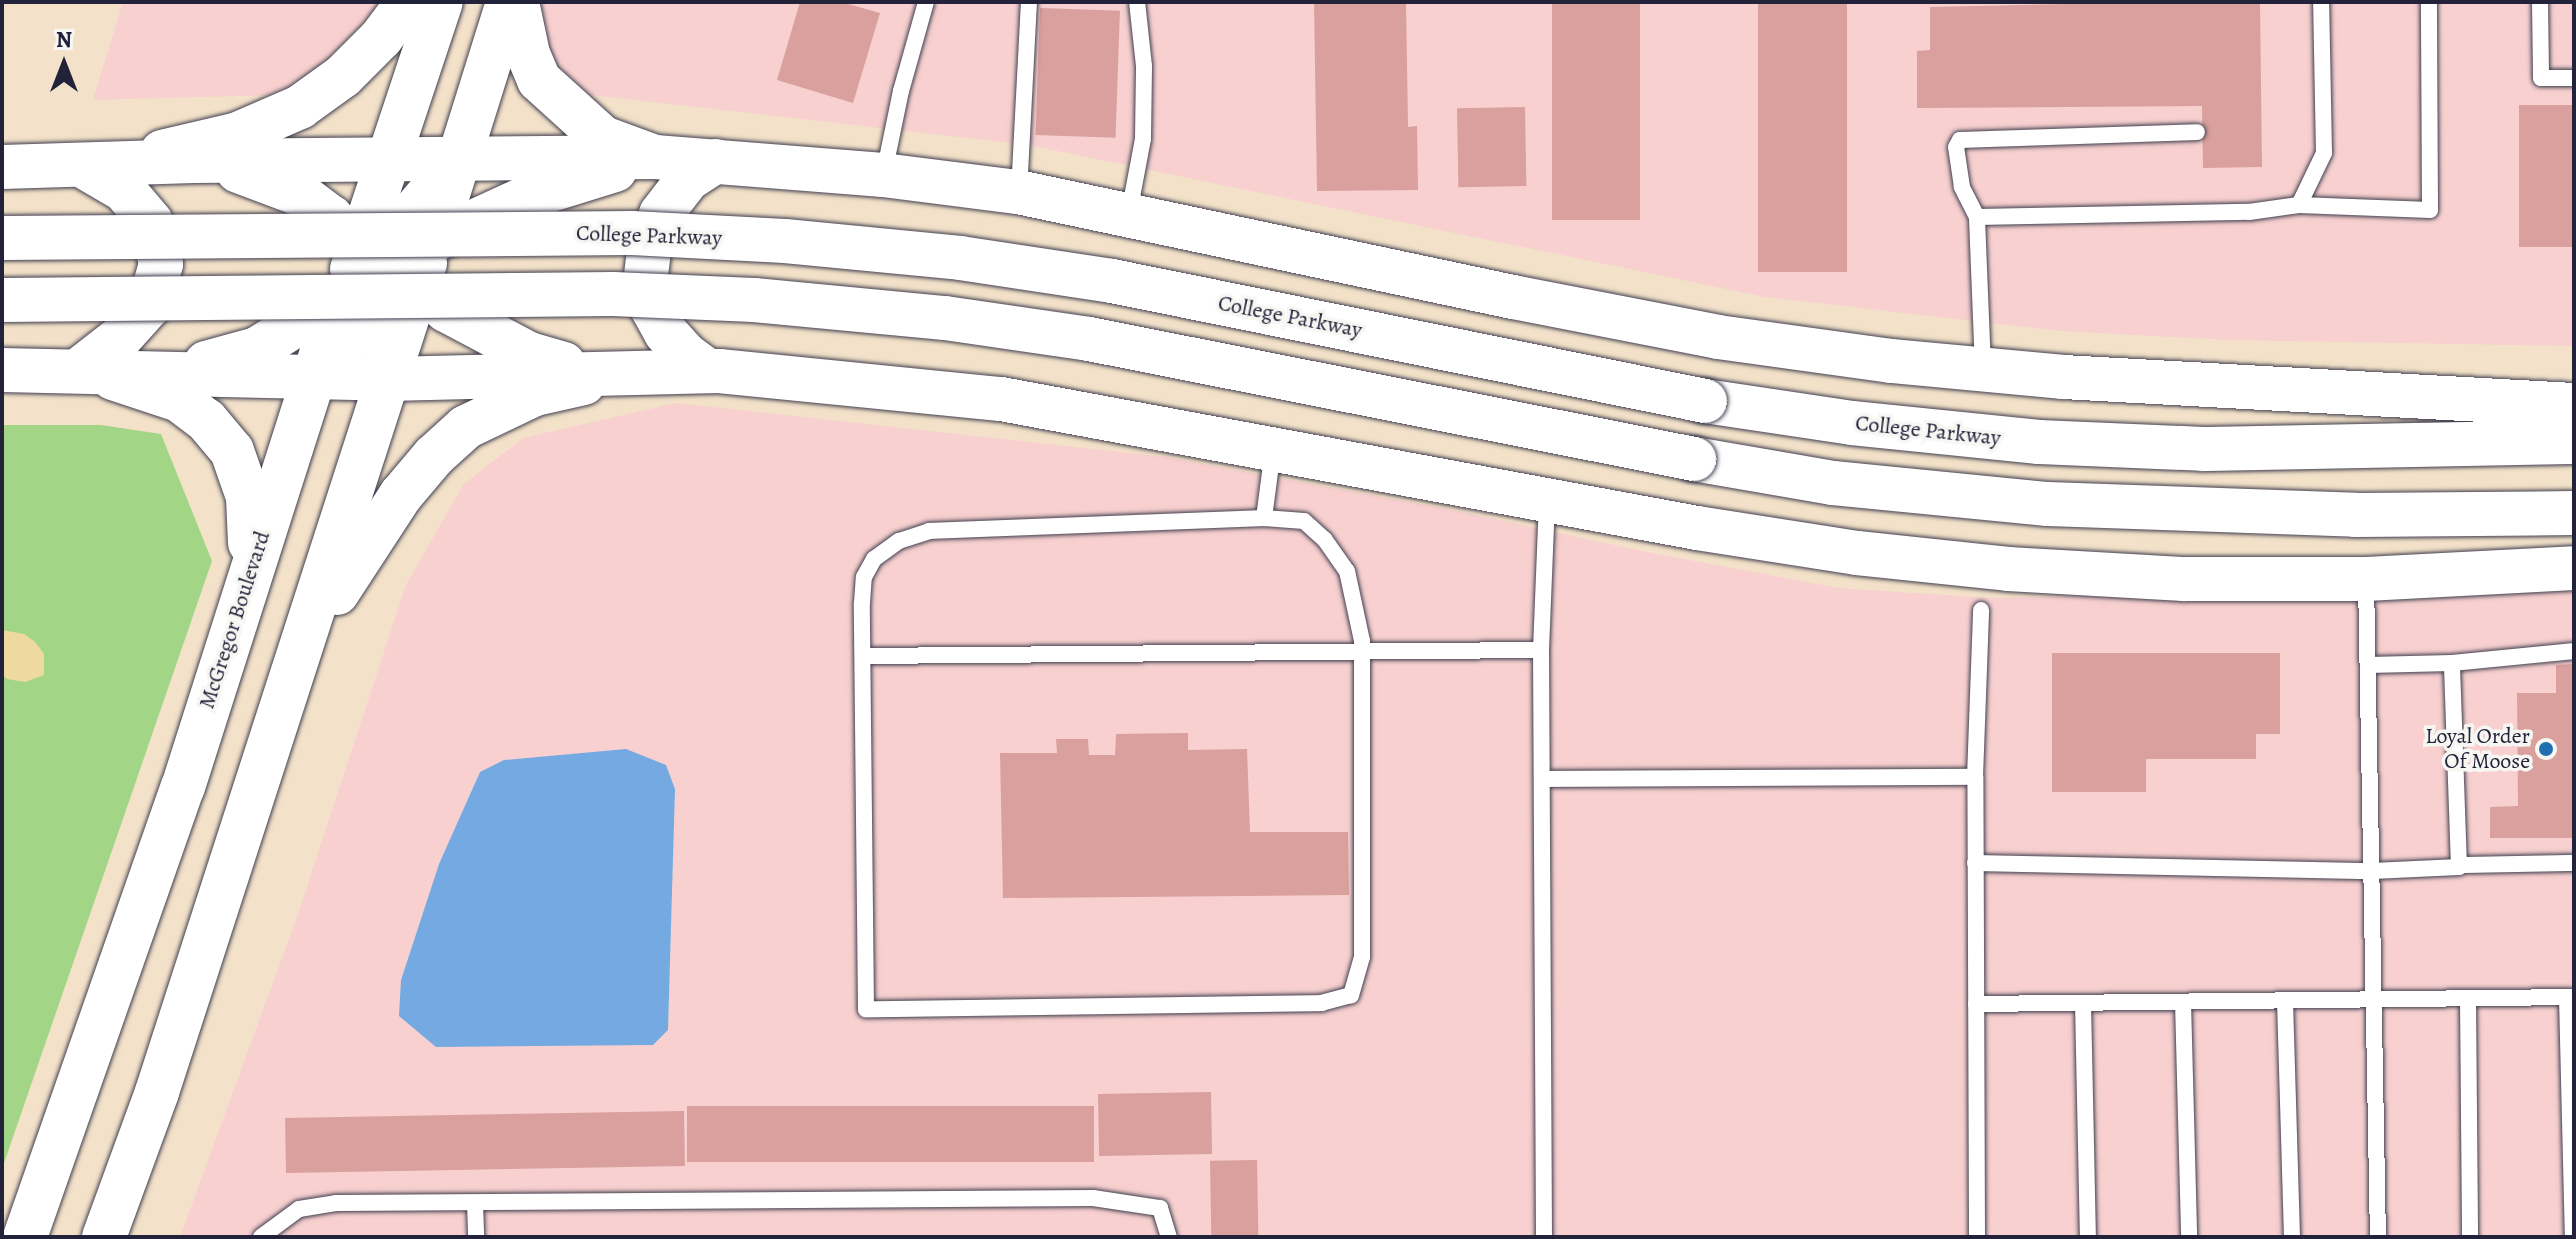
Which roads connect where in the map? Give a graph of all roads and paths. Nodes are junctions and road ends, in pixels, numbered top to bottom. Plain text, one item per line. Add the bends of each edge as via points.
1 (408, 2) edge
2 (441, 2) edge
3 (508, 2) edge
4 (517, 2) edge
5 (926, 2) edge
6 (1029, 2) edge
7 (1137, 2) edge
8 (2321, 2) edge
9 (2429, 2) edge
10 (2540, 2) edge
11 (2574, 78) edge
12 (2197, 132) dead end
13 (460, 157) junction
14 (655, 157) junction
15 (392, 158) junction
16 (194, 161) junction
17 (716, 161) junction
18 (83, 166) junction
19 (2, 167) edge
20 (883, 175) junction
21 (1018, 192) junction
22 (2299, 205) junction
23 (1129, 214) junction
24 (1977, 217) junction
25 (2, 238) edge
26 (416, 253) junction
27 (359, 281) junction
28 (2, 300) edge
29 (80, 369) junction
30 (2, 370) edge
31 (1983, 370) junction
32 (657, 371) junction
33 (708, 371) junction
34 (169, 372) junction
35 (594, 372) junction
36 (311, 379) junction
37 (388, 379) junction
38 (2574, 405) edge
39 (2574, 442) edge
40 (1273, 448) junction
41 (1547, 499) junction
42 (2574, 513) edge
43 (1264, 518) junction
44 (2574, 568) edge
45 (251, 570) junction
46 (2366, 579) junction
47 (1981, 610) dead end
48 (302, 650) junction
49 (1362, 650) junction
50 (1541, 650) junction
51 (2574, 651) edge
52 (863, 656) junction
53 (2452, 663) junction
54 (2368, 665) junction
55 (1975, 777) junction
56 (1542, 779) junction
57 (1975, 863) junction
58 (2574, 863) edge
59 (2459, 865) junction
60 (2372, 871) junction
61 (2571, 997) edge
62 (2374, 999) junction
63 (2468, 999) junction
64 (2285, 1001) junction
65 (2183, 1002) junction
66 (2083, 1003) junction
67 (1976, 1004) junction
68 (475, 1203) junction
69 (25, 1237) edge
70 (104, 1237) edge
71 (261, 1237) edge
72 (476, 1237) edge
73 (1169, 1237) edge
74 (1544, 1237) edge
75 (1977, 1237) edge
76 (2088, 1237) edge
77 (2189, 1237) edge
78 (2292, 1237) edge
79 (2378, 1237) edge
80 (2470, 1237) edge
81 (2573, 1237) edge

1 - 18 main road via 343,76 288,113 194,147
2 - 15 main road
3 - 13 main road
4 - 14 main road via 539,80 603,138
5 - 20 lane
6 - 21 lane
7 - 23 lane via 1144,66 1143,139
8 - 22 lane via 2324,153
9 - 22 lane via 2430,210
10 - 11 lane via 2541,78
12 - 24 lane via 1960,140 1956,147 1962,187
13 - 14 main road
13 - 15 main road
13 - 26 main road
14 - 17 main road
14 - 26 main road via 528,197
15 - 16 main road
15 - 26 main road
15 - 27 main road
16 - 18 main road
16 - 27 main road via 258,176 300,194 331,217
17 - 20 main road
17 - 33 main road via 688,179 661,214 650,243 645,283 666,333
18 - 19 main road
18 - 29 main road via 124,190 151,222 161,264 149,306 121,337
20 - 21 main road
21 - 23 main road
22 - 24 lane via 2249,212
23 - 31 main road via 1718,337
24 - 31 lane
25 - 39 main road, College Parkway, bridge via 632,233 785,241 960,258 1112,281 1705,401 1852,423 2039,442 2235,449
26 - 27 main road
26 - 35 main road via 446,310 529,354
26 - 37 main road
27 - 34 main road via 257,349
27 - 36 main road
27 - 37 main road
28 - 42 main road, bridge via 613,294 754,300 929,316 1089,339 1833,483 2048,504 2299,514
29 - 30 main road
29 - 34 main road
29 - 45 main road via 168,396 206,420 243,473
31 - 38 main road
32 - 33 main road
32 - 35 main road
32 - 48 main road via 535,394 466,427 401,495
33 - 40 main road via 1001,399
34 - 36 main road
35 - 37 main road
36 - 37 main road
36 - 45 main road, McGregor Boulevard
37 - 48 main road
40 - 41 main road
40 - 43 lane
41 - 46 main road via 1843,551 2008,569 2184,579
41 - 50 lane
43 - 49 lane via 1304,521 1325,540 1347,571
43 - 52 lane via 929,531 899,541 874,559 864,577
44 - 46 main road
45 - 69 main road, McGregor Boulevard via 183,787
46 - 54 lane
47 - 55 lane
48 - 70 main road
49 - 50 lane
49 - 52 lane
49 - 52 lane via 1362,957 1351,995 1322,1003 866,1009
50 - 56 lane
51 - 53 lane
53 - 54 lane
53 - 59 lane
54 - 60 lane
55 - 56 lane
55 - 57 lane
56 - 74 lane
57 - 60 lane
57 - 67 lane
58 - 59 lane
59 - 60 lane
60 - 62 lane
61 - 63 lane
61 - 81 lane
62 - 63 lane
62 - 64 lane
62 - 79 lane
63 - 80 lane
64 - 65 lane
64 - 78 lane
65 - 66 lane
65 - 77 lane
66 - 67 lane
66 - 76 lane
67 - 75 lane
68 - 71 lane via 324,1205 299,1209
68 - 72 lane
68 - 73 lane via 1093,1198 1160,1208

